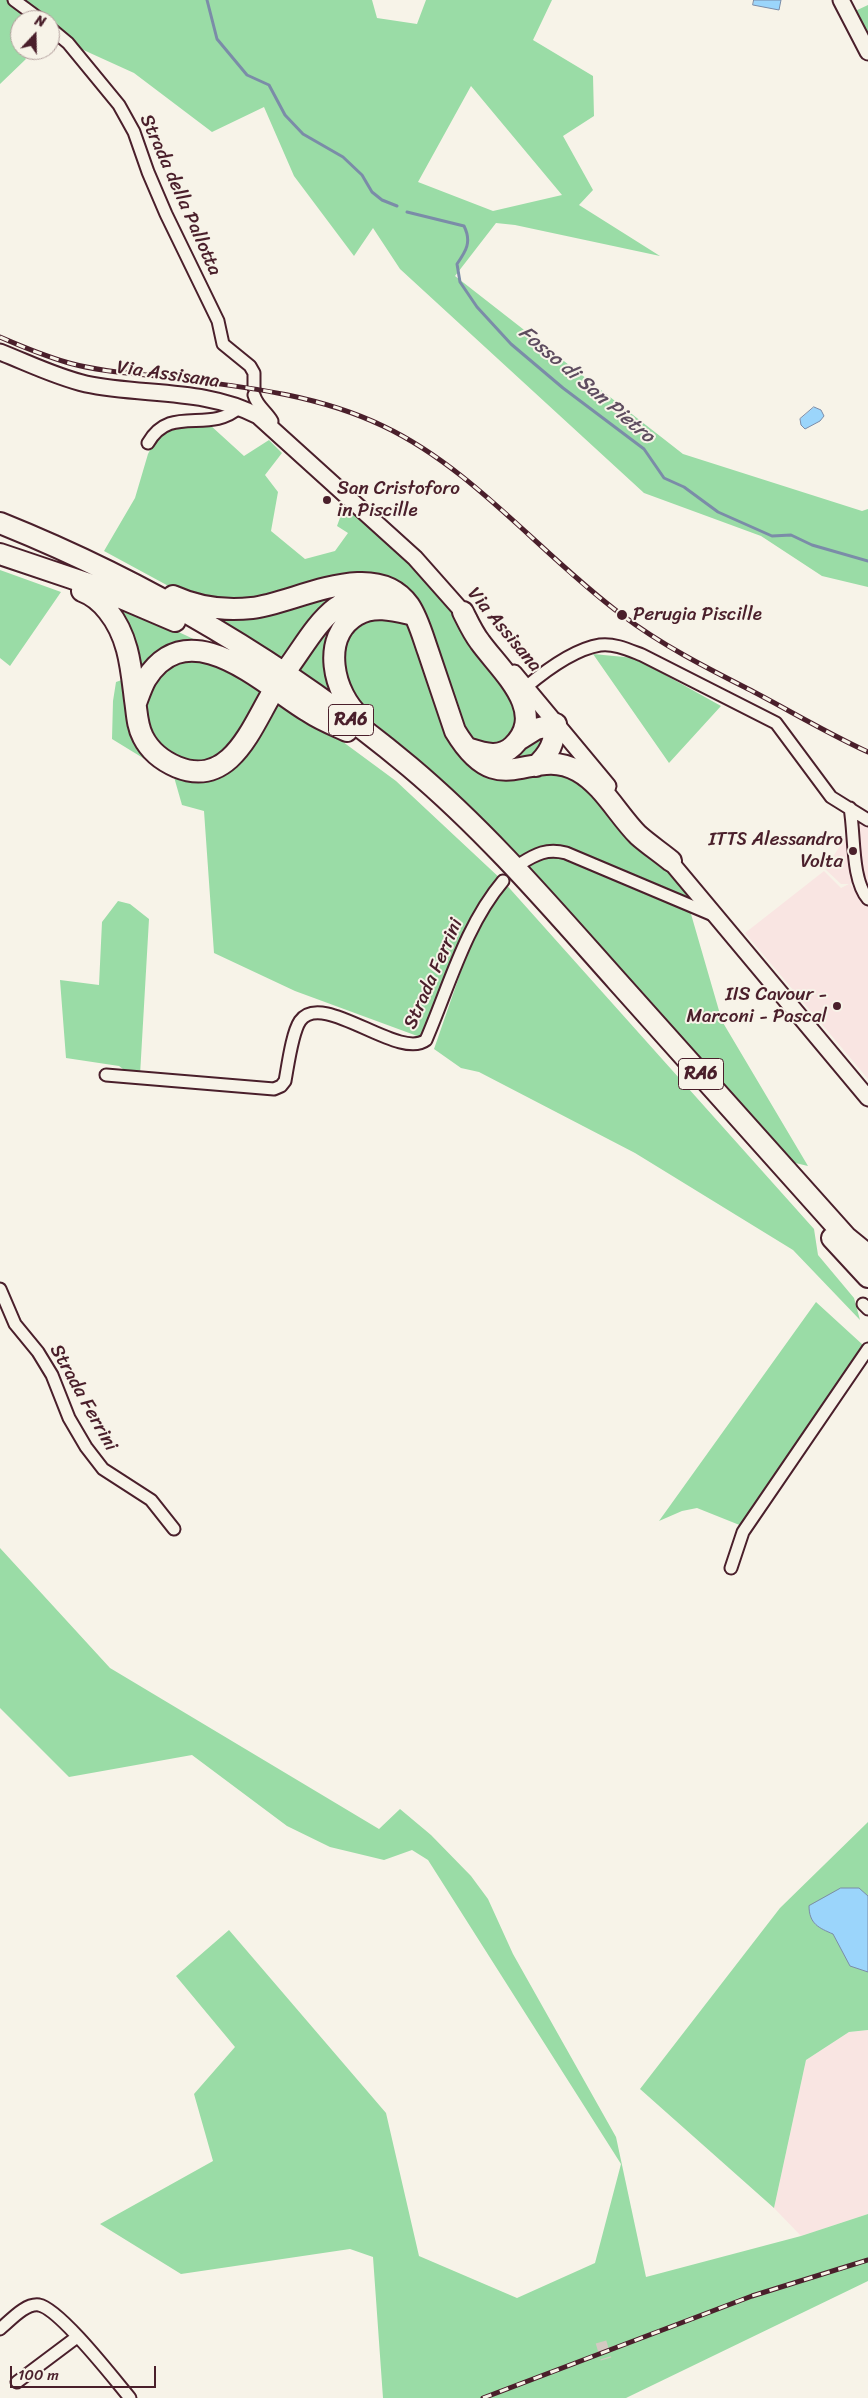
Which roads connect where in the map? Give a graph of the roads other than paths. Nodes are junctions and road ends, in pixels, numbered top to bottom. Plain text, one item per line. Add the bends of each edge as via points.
1 (14, 0) edge
2 (841, 0) edge
3 (28, 10) edge
4 (60, 36) edge
5 (868, 52) edge
6 (0, 352) edge
7 (240, 406) junction
8 (271, 427) junction
9 (148, 443) dead end
10 (0, 523) edge
11 (27, 534) junction
12 (0, 554) edge
13 (0, 561) edge
14 (463, 612) junction
15 (413, 619) junction
16 (290, 665) dead end
17 (526, 687) junction
18 (271, 695) dead end
19 (136, 703) junction
20 (556, 724) junction
21 (347, 731) junction
22 (520, 739) junction
23 (464, 746) junction
24 (536, 766) junction
25 (850, 808) junction
26 (868, 820) edge
27 (471, 822) junction
28 (670, 861) junction
29 (520, 864) dead end
30 (503, 881) dead end
31 (868, 899) edge
32 (719, 918) junction
33 (633, 1007) junction
34 (106, 1075) dead end
35 (864, 1093) edge
36 (761, 1150) junction
37 (868, 1255) edge
38 (868, 1277) edge
39 (0, 1289) edge
40 (868, 1349) edge
41 (174, 1529) dead end
42 (731, 1568) dead end
43 (0, 2329) edge
44 (77, 2337) junction
45 (17, 2382) dead end
46 (127, 2397) edge

1 - 3 street
2 - 5 main road
4 - 8 street, Strada della Pallotta via 102,81 134,132 148,172 218,321 223,344 250,366 254,374 256,404 267,413 272,421
6 - 7 main road, Via Assisana via 87,384 219,400
7 - 8 main road, Via Assisana
7 - 9 street via 220,419 162,426
8 - 14 main road, Via Assisana via 415,558
10 - 11 highway, RA6
11 - 15 highway via 73,549 186,602 212,608 253,608 320,588 368,584 394,591 404,598
11 - 27 highway, RA6 via 181,610 305,687 390,751
12 - 21 highway, RA6 via 86,583 173,620 279,683
13 - 19 highway via 89,593 101,602 121,630 127,647
14 - 17 main road, Via Assisana
14 - 22 highway via 478,640 522,699 526,711
15 - 16 highway via 397,604 383,599 353,599 340,604 321,620
15 - 23 highway via 455,731
15 - 27 highway via 382,609 358,614 342,633 334,655 334,669 352,711 449,793
17 - 20 main road, Via Assisana
17 - 25 street via 547,669 567,658 600,645 623,648 776,724 831,796
18 - 19 highway via 240,749 227,763 208,770 187,771 166,762 154,751 143,737
19 - 21 highway via 146,679 170,656 206,651 224,657 309,713
20 - 22 highway via 536,729
20 - 24 highway via 549,754
20 - 28 main road, Via Assisana
21 - 33 highway, RA6 via 443,810
22 - 23 highway via 502,754 481,753
23 - 24 highway via 490,767 505,770
24 - 28 highway via 555,764 577,770 589,779 638,835
25 - 26 street
25 - 31 street via 856,873
27 - 33 highway, RA6 via 506,857
28 - 32 main road, Via Assisana
29 - 32 street via 538,852 554,850 566,853
30 - 34 street, Strada Ferrini via 487,900 469,934 422,1044 406,1044 314,1012 300,1021 285,1081 274,1089
32 - 35 main road, Via Assisana
33 - 36 highway, RA6
36 - 37 highway, RA6 via 846,1237
36 - 38 highway, RA6
39 - 41 street, Strada Ferrini via 16,1324 52,1375 69,1418 86,1446 103,1469 151,1500
40 - 42 street via 743,1532
43 - 44 street via 29,2306 38,2306 48,2309
44 - 45 street
44 - 46 street

